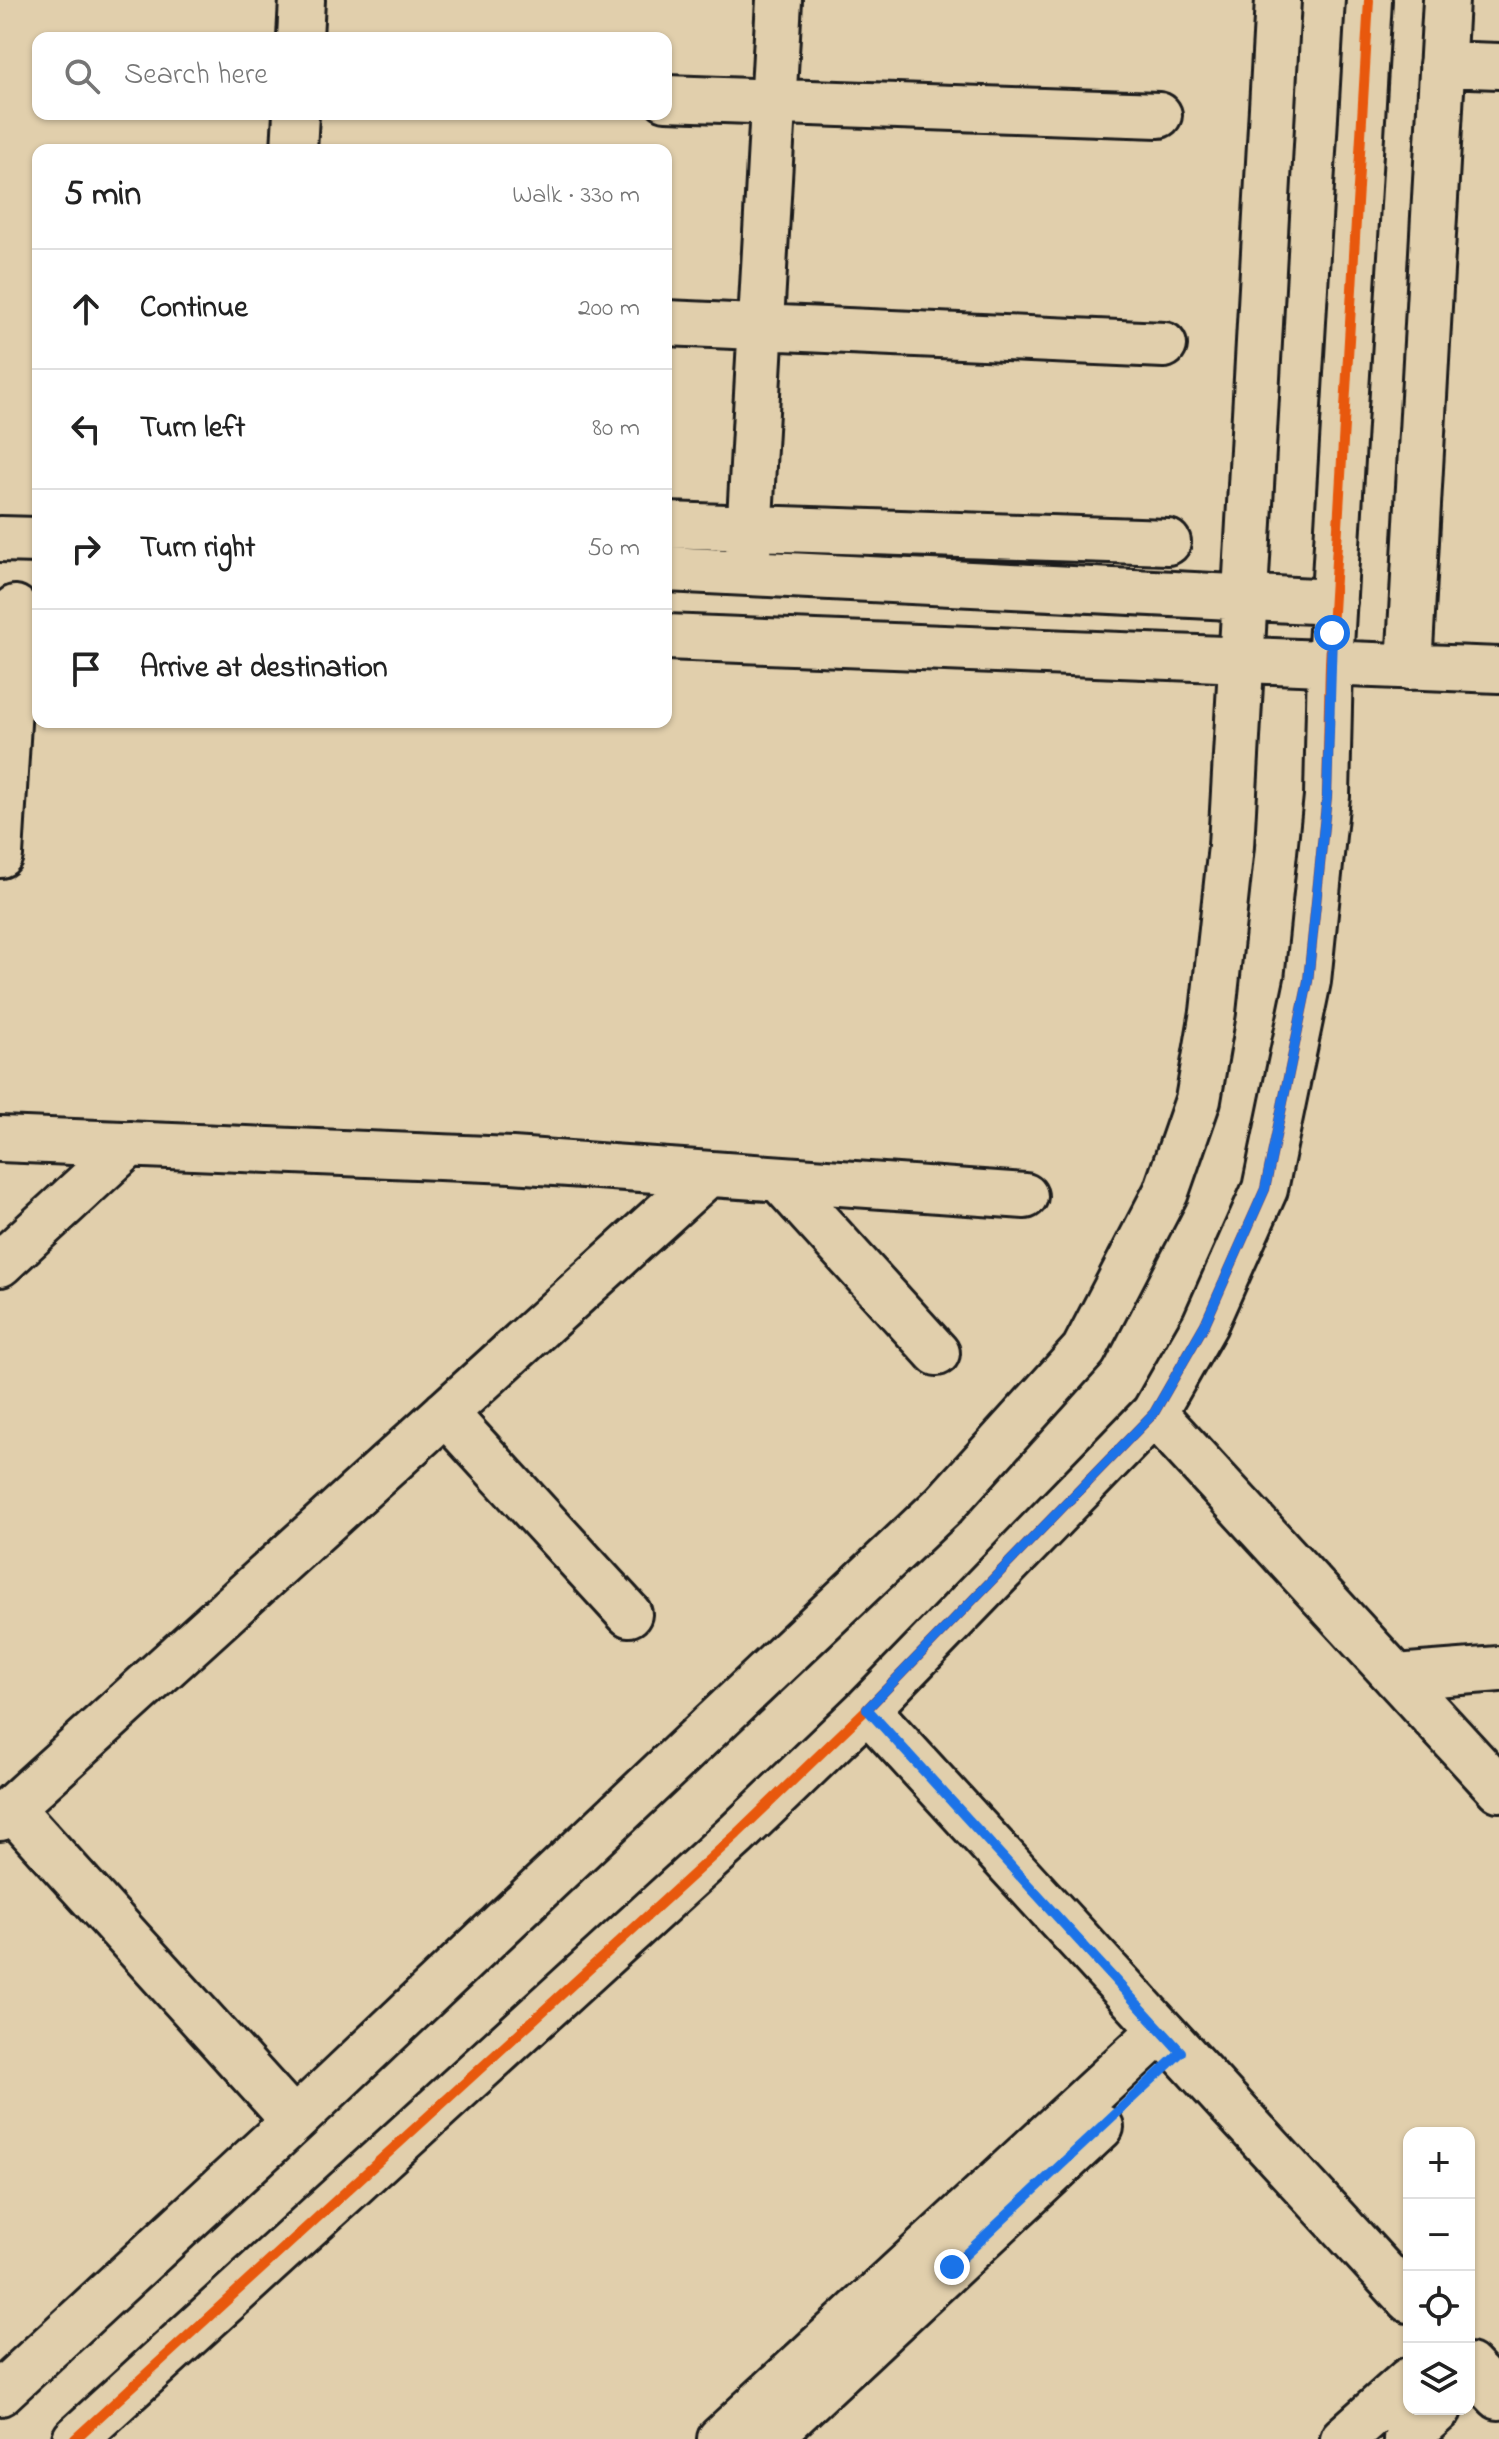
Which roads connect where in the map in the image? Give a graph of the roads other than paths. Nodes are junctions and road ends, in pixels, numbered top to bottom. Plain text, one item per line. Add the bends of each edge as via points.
1 (302, 0) edge
2 (779, 0) edge
3 (1278, 0) edge
4 (1369, 0) edge
5 (1446, 0) edge
6 (300, 32) edge
7 (1442, 64) junction
8 (1499, 66) edge
9 (672, 98) edge
10 (773, 103) junction
11 (1159, 115) dead end
12 (296, 120) edge
13 (294, 144) edge
14 (672, 323) edge
15 (760, 327) junction
16 (1164, 345) dead end
17 (672, 525) edge
18 (749, 528) junction
19 (0, 539) edge
20 (32, 540) edge
21 (1168, 542) dead end
22 (672, 569) edge
23 (747, 573) junction
24 (1246, 597) junction
25 (1334, 602) junction
26 (18, 608) edge
27 (672, 637) edge
28 (1243, 660) junction
29 (1330, 663) junction
30 (1409, 667) junction
31 (1499, 670) edge
32 (0, 855) edge
33 (0, 1139) edge
34 (130, 1144) junction
35 (708, 1174) junction
36 (780, 1180) junction
37 (1025, 1196) dead end
38 (0, 1264) edge
39 (937, 1353) dead end
40 (445, 1413) junction
41 (1154, 1413) junction
42 (629, 1614) dead end
43 (1499, 1669) edge
44 (1396, 1677) junction
45 (867, 1709) junction
46 (1499, 1789) edge
47 (6, 1813) edge
48 (1171, 2041) junction
49 (294, 2121) junction
50 (1403, 2293) edge
51 (1403, 2385) edge
52 (0, 2393) edge
53 (1432, 2415) edge
54 (85, 2436) edge
55 (720, 2439) edge
56 (768, 2439) edge
57 (1343, 2439) edge
58 (1406, 2439) edge

1 - 6 street
2 - 10 street
3 - 24 street
4 - 25 street
5 - 7 street
7 - 8 street
7 - 30 street
9 - 10 street
10 - 11 street
10 - 15 street
12 - 13 street
14 - 15 street
15 - 16 street
15 - 18 street
17 - 18 street
18 - 21 street
18 - 23 street
19 - 20 street
22 - 23 street
23 - 24 street
24 - 25 street
24 - 28 street
25 - 29 street
26 - 32 street
27 - 28 street
28 - 29 street
28 - 49 street via 1223,927 1198,1100 1166,1192 1084,1350 943,1506
29 - 30 street
29 - 41 street via 1327,796 1308,981 1265,1189 1205,1324
30 - 31 street
33 - 34 street
34 - 35 street
34 - 38 street
35 - 36 street
35 - 40 street
36 - 37 street
36 - 39 street
40 - 42 street
40 - 47 street
41 - 44 street
41 - 45 street
43 - 44 street
44 - 46 street
45 - 48 street
45 - 54 street
47 - 49 street
48 - 50 street
48 - 55 street
48 - 56 street
49 - 52 street
51 - 57 street
53 - 58 street

